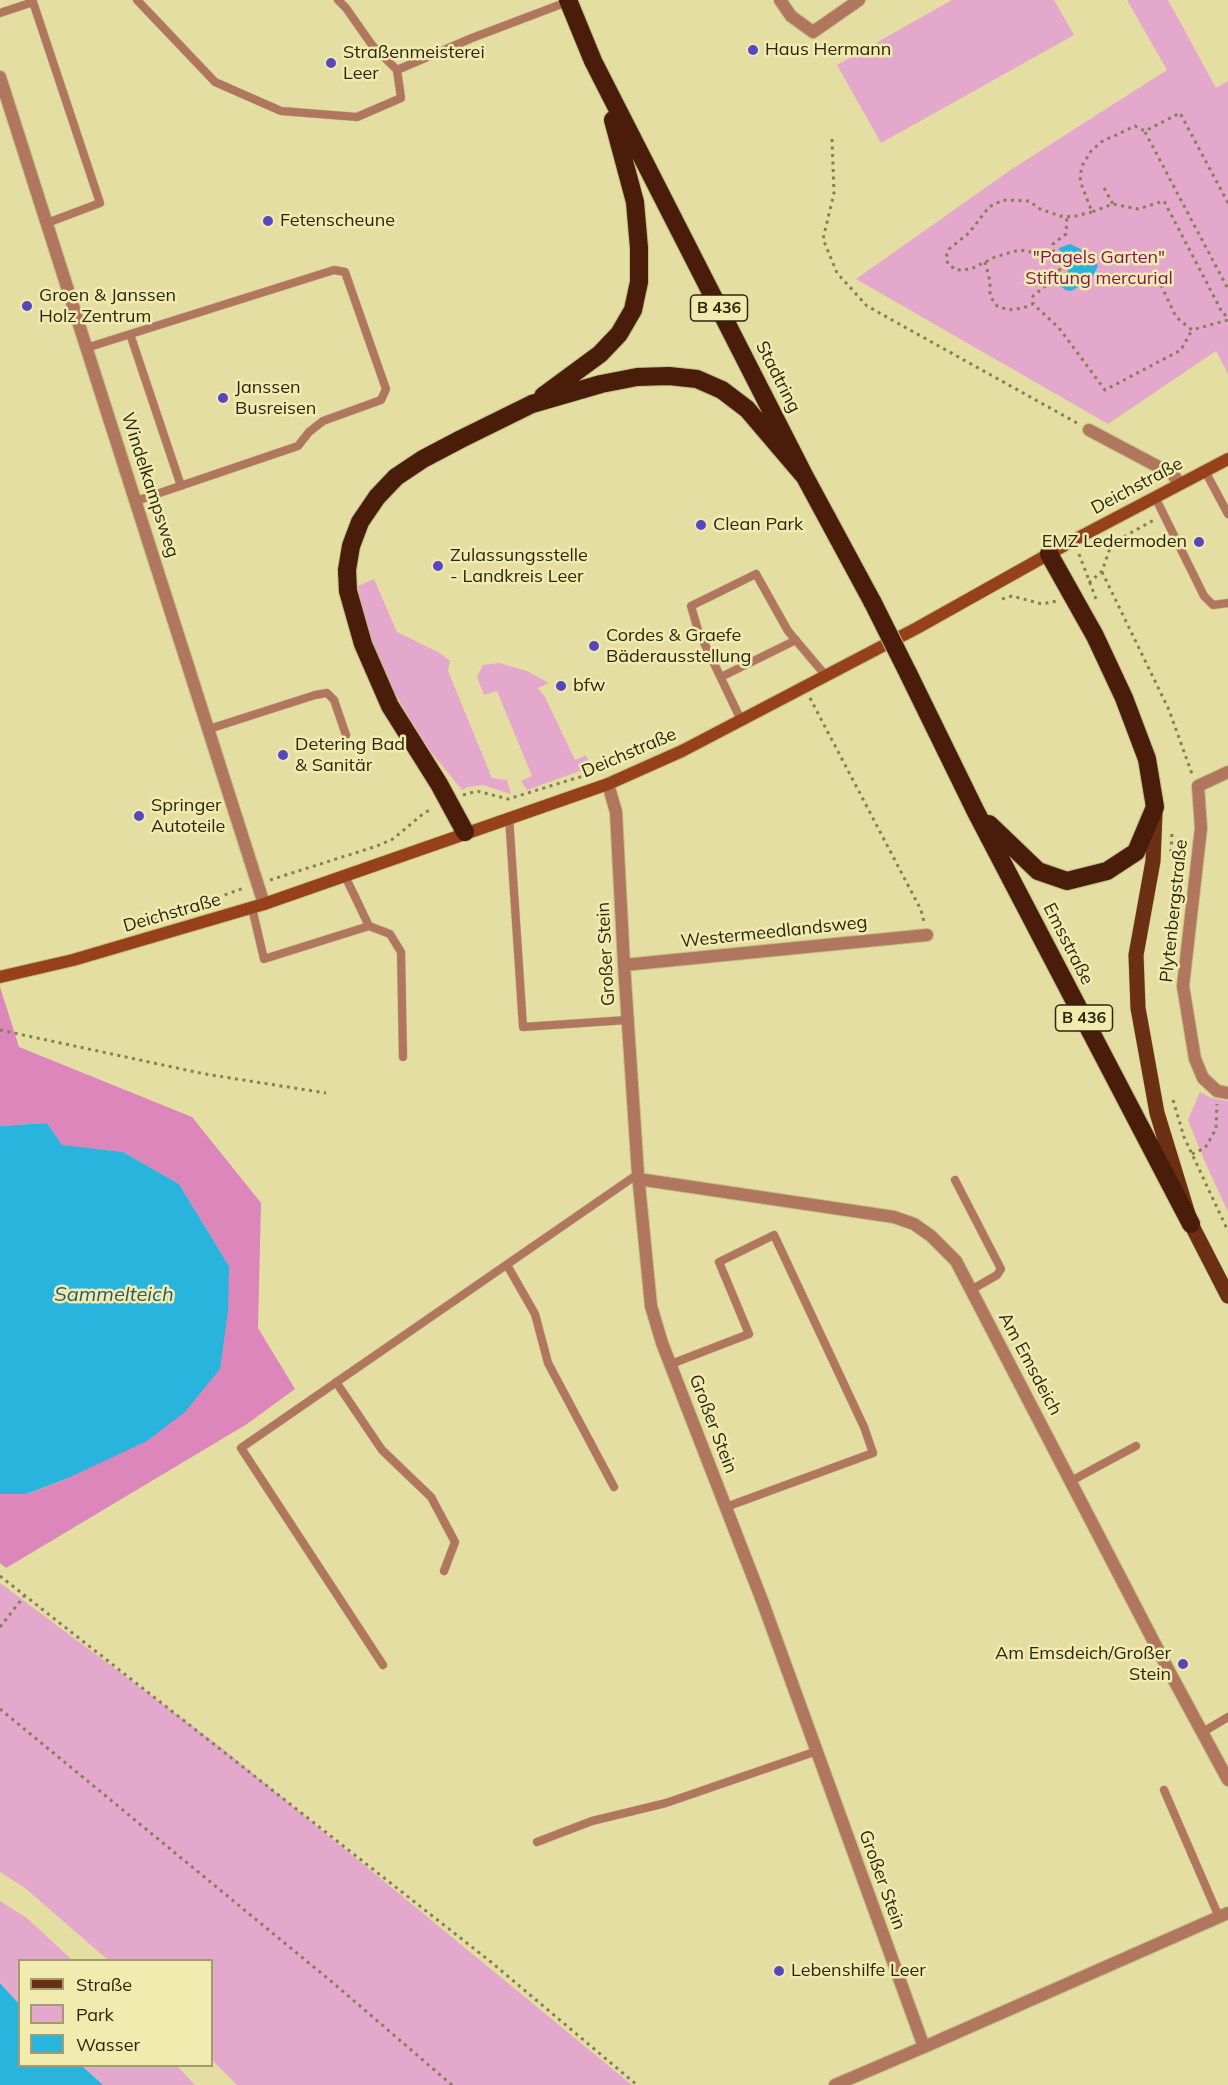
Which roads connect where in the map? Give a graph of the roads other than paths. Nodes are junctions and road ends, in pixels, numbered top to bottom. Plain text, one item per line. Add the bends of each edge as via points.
1 (137, 0) edge
2 (338, 0) edge
3 (780, 0) edge
4 (859, 0) edge
5 (568, 1) edge
6 (0, 13) edge
7 (593, 61) junction
8 (398, 70) junction
9 (0, 77) edge
10 (47, 223) junction
11 (130, 334) junction
12 (86, 348) junction
13 (532, 404) junction
14 (1089, 430) road end
15 (1228, 459) edge
16 (1204, 471) junction
17 (805, 477) junction
18 (1180, 483) junction
19 (181, 486) junction
20 (1155, 497) junction
21 (136, 501) junction
22 (1228, 514) edge
23 (1048, 554) junction
24 (1228, 603) edge
25 (796, 640) junction
26 (908, 673) joint
27 (826, 676) junction
28 (721, 677) junction
29 (741, 720) junction
30 (209, 729) junction
31 (346, 735) dead end
32 (1228, 772) edge
33 (608, 784) junction
34 (1155, 807) junction
35 (976, 812) junction
36 (509, 817) junction
37 (465, 832) junction
38 (345, 876) junction
39 (264, 904) junction
40 (252, 908) junction
41 (369, 926) junction
42 (927, 935) road end
43 (624, 965) junction
44 (0, 977) edge
45 (627, 1020) junction
46 (403, 1057) dead end
47 (1222, 1092) edge
48 (638, 1177) junction
49 (955, 1180) dead end
50 (1191, 1224) junction
51 (507, 1265) junction
52 (971, 1290) junction
53 (1228, 1296) edge
54 (671, 1364) junction
55 (336, 1383) junction
56 (1136, 1446) dead end
57 (1071, 1481) junction
58 (614, 1487) dead end
59 (726, 1507) junction
60 (444, 1571) dead end
61 (382, 1665) dead end
62 (1228, 1717) edge
63 (1203, 1732) junction
64 (817, 1751) junction
65 (1228, 1780) edge
66 (1164, 1790) dead end
67 (537, 1842) dead end
68 (1224, 1915) edge
69 (924, 2047) junction
70 (835, 2085) edge

1 - 8 lane via 215,82 281,111 357,117 401,98
2 - 8 lane via 372,45
3 - 4 street via 791,16 813,32
5 - 7 highway, Stadtring / B 436
5 - 8 lane
6 - 10 lane via 33,2 100,203
7 - 13 highway via 635,202 639,282 633,310 619,334 600,354
7 - 17 highway, Stadtring / B 436
9 - 10 street, Windelkampsweg
10 - 12 street, Windelkampsweg
11 - 12 lane
11 - 19 lane
11 - 19 lane via 334,270 345,272 386,389 381,400 323,421 298,446
12 - 21 street, Windelkampsweg
13 - 17 highway via 637,377 697,379 722,390 747,409
13 - 37 highway via 423,459 396,477 360,522 347,570 348,591 363,644 390,706
14 - 18 street via 1172,474
15 - 16 main road, Deichstraße
16 - 18 main road, Deichstraße
16 - 22 lane
17 - 26 highway, Stadtring / B 436, bridge
18 - 20 main road, Deichstraße
19 - 21 lane
20 - 23 main road, Deichstraße
20 - 24 lane via 1204,596 1213,605
21 - 30 street, Windelkampsweg
23 - 27 main road, Deichstraße
23 - 34 highway via 1095,636 1124,698 1147,759
25 - 27 lane
25 - 28 lane
25 - 28 lane via 756,574 691,606
26 - 35 highway, Emsstraße / B 436
27 - 29 main road, Deichstraße
28 - 29 lane
29 - 33 main road, Deichstraße
30 - 31 lane via 327,693 334,700
30 - 39 street, Windelkampsweg
32 - 47 street, Plytenbergstraße via 1198,786 1201,828 1183,986 1195,1059 1203,1078
33 - 36 main road, Deichstraße
33 - 43 street, Großer Stein via 616,812
34 - 35 highway via 1136,852 1107,871 1067,881 1038,871
34 - 50 main road via 1152,861 1136,955 1138,1008 1157,1113
35 - 50 highway, Emsstraße / B 436
36 - 37 main road, Deichstraße
36 - 45 lane via 523,1027
37 - 38 main road, Deichstraße
38 - 39 main road, Deichstraße
38 - 41 lane
39 - 40 main road, Deichstraße
40 - 41 lane via 264,959
40 - 44 main road, Deichstraße
41 - 46 lane via 390,934 401,952
42 - 43 street, Westermeedlandsweg
43 - 45 street, Großer Stein
45 - 48 street, Großer Stein
48 - 51 lane
48 - 52 street, Am Emsdeich via 894,1217 915,1224 956,1261
48 - 54 street, Großer Stein via 651,1306
49 - 52 lane via 1001,1269 998,1275
50 - 53 main road, Emsstraße / B 436
51 - 55 lane
51 - 58 lane via 535,1314 548,1363
52 - 57 street, Am Emsdeich
54 - 59 street, Großer Stein
54 - 59 lane via 748,1334 718,1262 774,1235 873,1453
55 - 60 lane via 381,1450 432,1497 455,1542
55 - 61 lane via 241,1449
56 - 57 lane
57 - 63 street, Am Emsdeich
59 - 64 street, Großer Stein
62 - 63 lane
63 - 65 street, Am Emsdeich
64 - 67 lane
64 - 69 street, Großer Stein
66 - 68 lane
68 - 69 street
69 - 70 street

